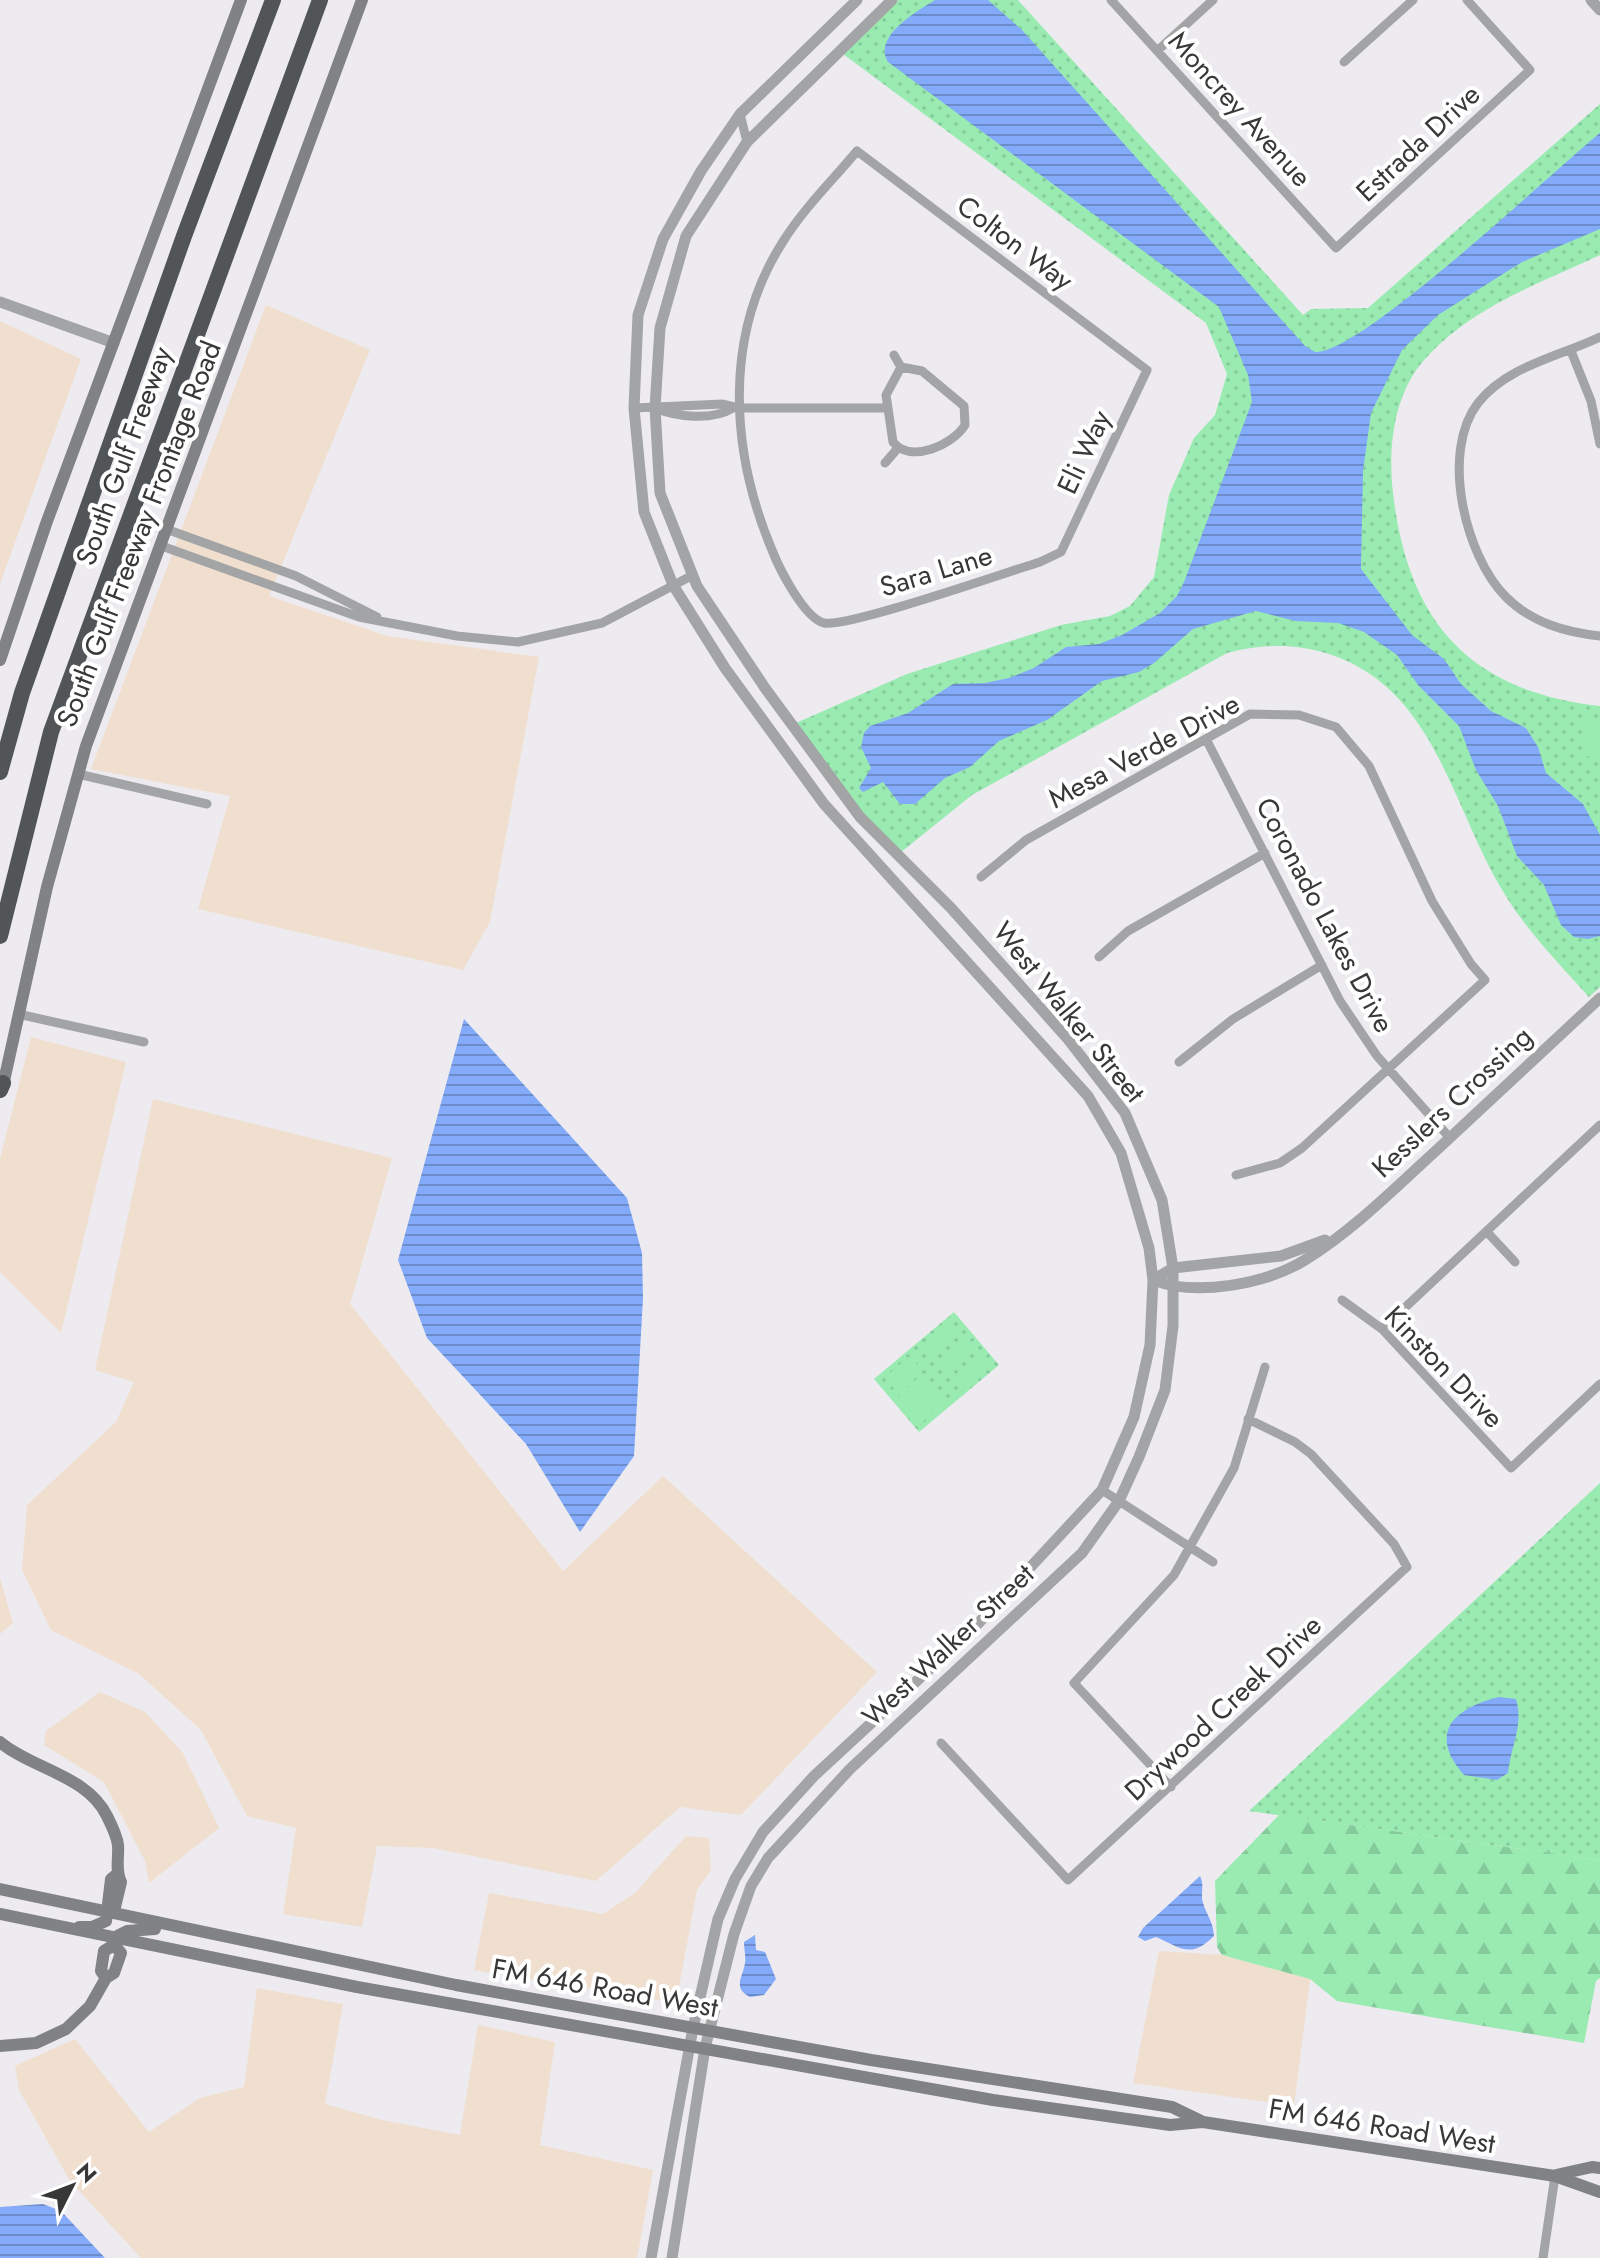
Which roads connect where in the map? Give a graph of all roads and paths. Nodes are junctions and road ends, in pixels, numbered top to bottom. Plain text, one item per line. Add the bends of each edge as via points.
1 (241, 0) edge
2 (273, 0) edge
3 (320, 0) edge
4 (362, 0) edge
5 (857, 0) edge
6 (892, 0) edge
7 (1111, 0) edge
8 (1213, 0) edge
9 (1413, 0) edge
10 (1467, 0) edge
11 (1591, 0) edge
12 (1600, 10) edge
13 (1157, 51) junction
14 (1344, 62) dead end
15 (740, 114) junction
16 (747, 142) junction
17 (1336, 248) joint
18 (0, 302) edge
19 (1600, 337) edge
20 (114, 343) junction
21 (1571, 351) junction
22 (894, 355) dead end
23 (901, 367) junction
24 (1147, 370) joint
25 (634, 408) junction
26 (655, 408) junction
27 (736, 408) junction
28 (887, 408) junction
29 (1600, 444) edge
30 (898, 448) junction
31 (885, 463) dead end
32 (166, 529) junction
33 (159, 545) junction
34 (1061, 552) joint
35 (693, 575) junction
36 (673, 585) junction
37 (380, 618) junction
38 (1600, 636) edge
39 (3, 640) edge
40 (0, 660) edge
41 (1206, 739) junction
42 (0, 772) edge
43 (78, 774) junction
44 (207, 804) dead end
45 (1265, 853) junction
46 (981, 877) dead end
47 (0, 936) edge
48 (1099, 957) dead end
49 (1322, 965) junction
50 (1600, 998) edge
51 (18, 1014) junction
52 (144, 1042) dead end
53 (1179, 1062) dead end
54 (1388, 1069) junction
55 (1, 1090) edge
56 (1600, 1125) edge
57 (1590, 1134) junction
58 (1450, 1138) junction
59 (1599, 1144) edge
60 (1236, 1175) dead end
61 (1487, 1232) junction
62 (1333, 1237) junction
63 (1515, 1262) dead end
64 (1173, 1268) junction
65 (1153, 1280) junction
66 (1173, 1288) junction
67 (1342, 1300) dead end
68 (1382, 1329) junction
69 (1265, 1367) dead end
70 (1600, 1384) edge
71 (1248, 1419) junction
72 (1102, 1490) junction
73 (1119, 1501) junction
74 (1190, 1547) junction
75 (1213, 1562) dead end
76 (0, 1742) edge
77 (941, 1743) dead end
78 (1171, 1787) junction
79 (0, 1889) edge
80 (109, 1913) junction
81 (0, 1914) edge
82 (53, 1926) junction
83 (165, 1926) junction
84 (114, 1942) junction
85 (693, 2028) junction
86 (709, 2031) junction
87 (689, 2045) junction
88 (0, 2046) edge
89 (705, 2048) junction
90 (1203, 2122) junction
91 (1600, 2168) edge
92 (1555, 2176) junction
93 (1600, 2192) edge
94 (651, 2258) edge
95 (672, 2258) edge
96 (1543, 2258) edge

1 - 20 main road
2 - 42 highway, South Gulf Freeway via 22,693
3 - 47 highway, South Gulf Freeway via 51,732
4 - 32 main road, South Gulf Freeway Frontage Road
5 - 15 street, West Walker Street
6 - 16 street, West Walker Street
7 - 13 street, Moncrey Avenue
8 - 13 street
9 - 14 street
10 - 17 street, Estrada Drive via 1530,70
11 - 12 street
13 - 17 street, Moncrey Avenue
15 - 16 street
15 - 25 street, West Walker Street via 663,239 638,315
16 - 26 street, West Walker Street via 686,236 660,328
18 - 20 street
19 - 21 street
20 - 39 main road
21 - 29 street via 1591,401
21 - 38 street via 1508,374 1490,389 1465,425 1459,470 1474,547 1505,596 1553,627
22 - 23 street
23 - 28 street via 890,384
23 - 30 street via 932,377 958,399 967,415 952,440 912,452
24 - 27 street, Colton Way via 857,151 806,208 758,290 741,356
24 - 34 street, Eli Way
25 - 26 street
25 - 36 street, West Walker Street via 644,512
26 - 27 street
26 - 35 street, West Walker Street via 660,493
27 - 28 street
27 - 34 street, Sara Lane via 759,520 789,583 821,623 874,614
28 - 30 street
30 - 31 street
32 - 33 main road, South Gulf Freeway Frontage Road
32 - 37 street via 296,576
33 - 37 street via 359,617
33 - 43 main road, South Gulf Freeway Frontage Road
35 - 36 street
35 - 64 street, West Walker Street via 765,688 860,817 962,919 1125,1113 1162,1200
36 - 37 street via 602,623 518,642 457,636
36 - 65 street, West Walker Street via 725,668 824,804 1088,1096 1121,1153
39 - 40 main road
41 - 45 street, Coronado Lakes Drive
41 - 46 street, Mesa Verde Drive via 1026,840
41 - 54 street, Mesa Verde Drive via 1250,714 1299,715 1336,727 1369,766 1432,901 1485,980
43 - 44 street
43 - 51 main road, South Gulf Freeway Frontage Road
45 - 48 street via 1128,931
45 - 49 street, Coronado Lakes Drive
49 - 53 street via 1233,1019
49 - 54 street, Coronado Lakes Drive via 1340,1001
50 - 58 street, Kesslers Crossing
51 - 52 street
51 - 55 main road, South Gulf Freeway Frontage Road
54 - 58 street, Coronado Lakes Drive
54 - 60 street via 1302,1148 1280,1163
56 - 57 street
57 - 59 street
57 - 61 street
58 - 62 street, Kesslers Crossing via 1371,1211
61 - 63 street
61 - 68 street
62 - 64 street, Kesslers Crossing via 1281,1256
62 - 66 street, Kesslers Crossing via 1305,1260 1272,1275
64 - 65 street, Kesslers Crossing
64 - 66 street, West Walker Street
65 - 66 street, Kesslers Crossing
65 - 72 street, West Walker Street via 1150,1345 1134,1417
66 - 73 street, West Walker Street via 1165,1390
67 - 68 street, Kinston Drive
68 - 70 street, Kinston Drive via 1511,1468
69 - 71 street
71 - 74 street via 1234,1468
71 - 78 street, Drywood Creek Drive via 1311,1454 1394,1544 1407,1567
72 - 73 street
72 - 85 street, West Walker Street via 974,1628 814,1776 763,1832 718,1919
73 - 74 street
73 - 86 street, West Walker Street via 1082,1553 850,1769 768,1858 751,1886 734,1934
74 - 75 street
74 - 78 street via 1174,1575 1074,1683
76 - 80 main road via 93,1796 106,1813 118,1842
77 - 78 street, Drywood Creek Drive via 1068,1880
79 - 80 main road, FM 646 Road West
80 - 82 main road via 100,1926
80 - 83 main road, FM 646 Road West
81 - 82 main road, FM 646 Road West
82 - 84 main road, FM 646 Road West
83 - 84 main road via 127,1931
83 - 85 main road, FM 646 Road West
84 - 87 main road, FM 646 Road West
84 - 88 main road via 121,1953 114,1973 85,2012 66,2029 36,2043
85 - 86 main road, FM 646 Road West
85 - 87 street, West Walker Street
86 - 89 street, West Walker Street
86 - 90 main road, FM 646 Road West via 1172,2107
87 - 89 main road, FM 646 Road West
87 - 94 street, West Walker Street
89 - 90 main road, FM 646 Road West via 1007,2102 1170,2125
89 - 95 street, West Walker Street
90 - 92 main road, FM 646 Road West
91 - 92 main road, FM 646 Road West
92 - 93 main road, FM 646 Road West
92 - 96 street

